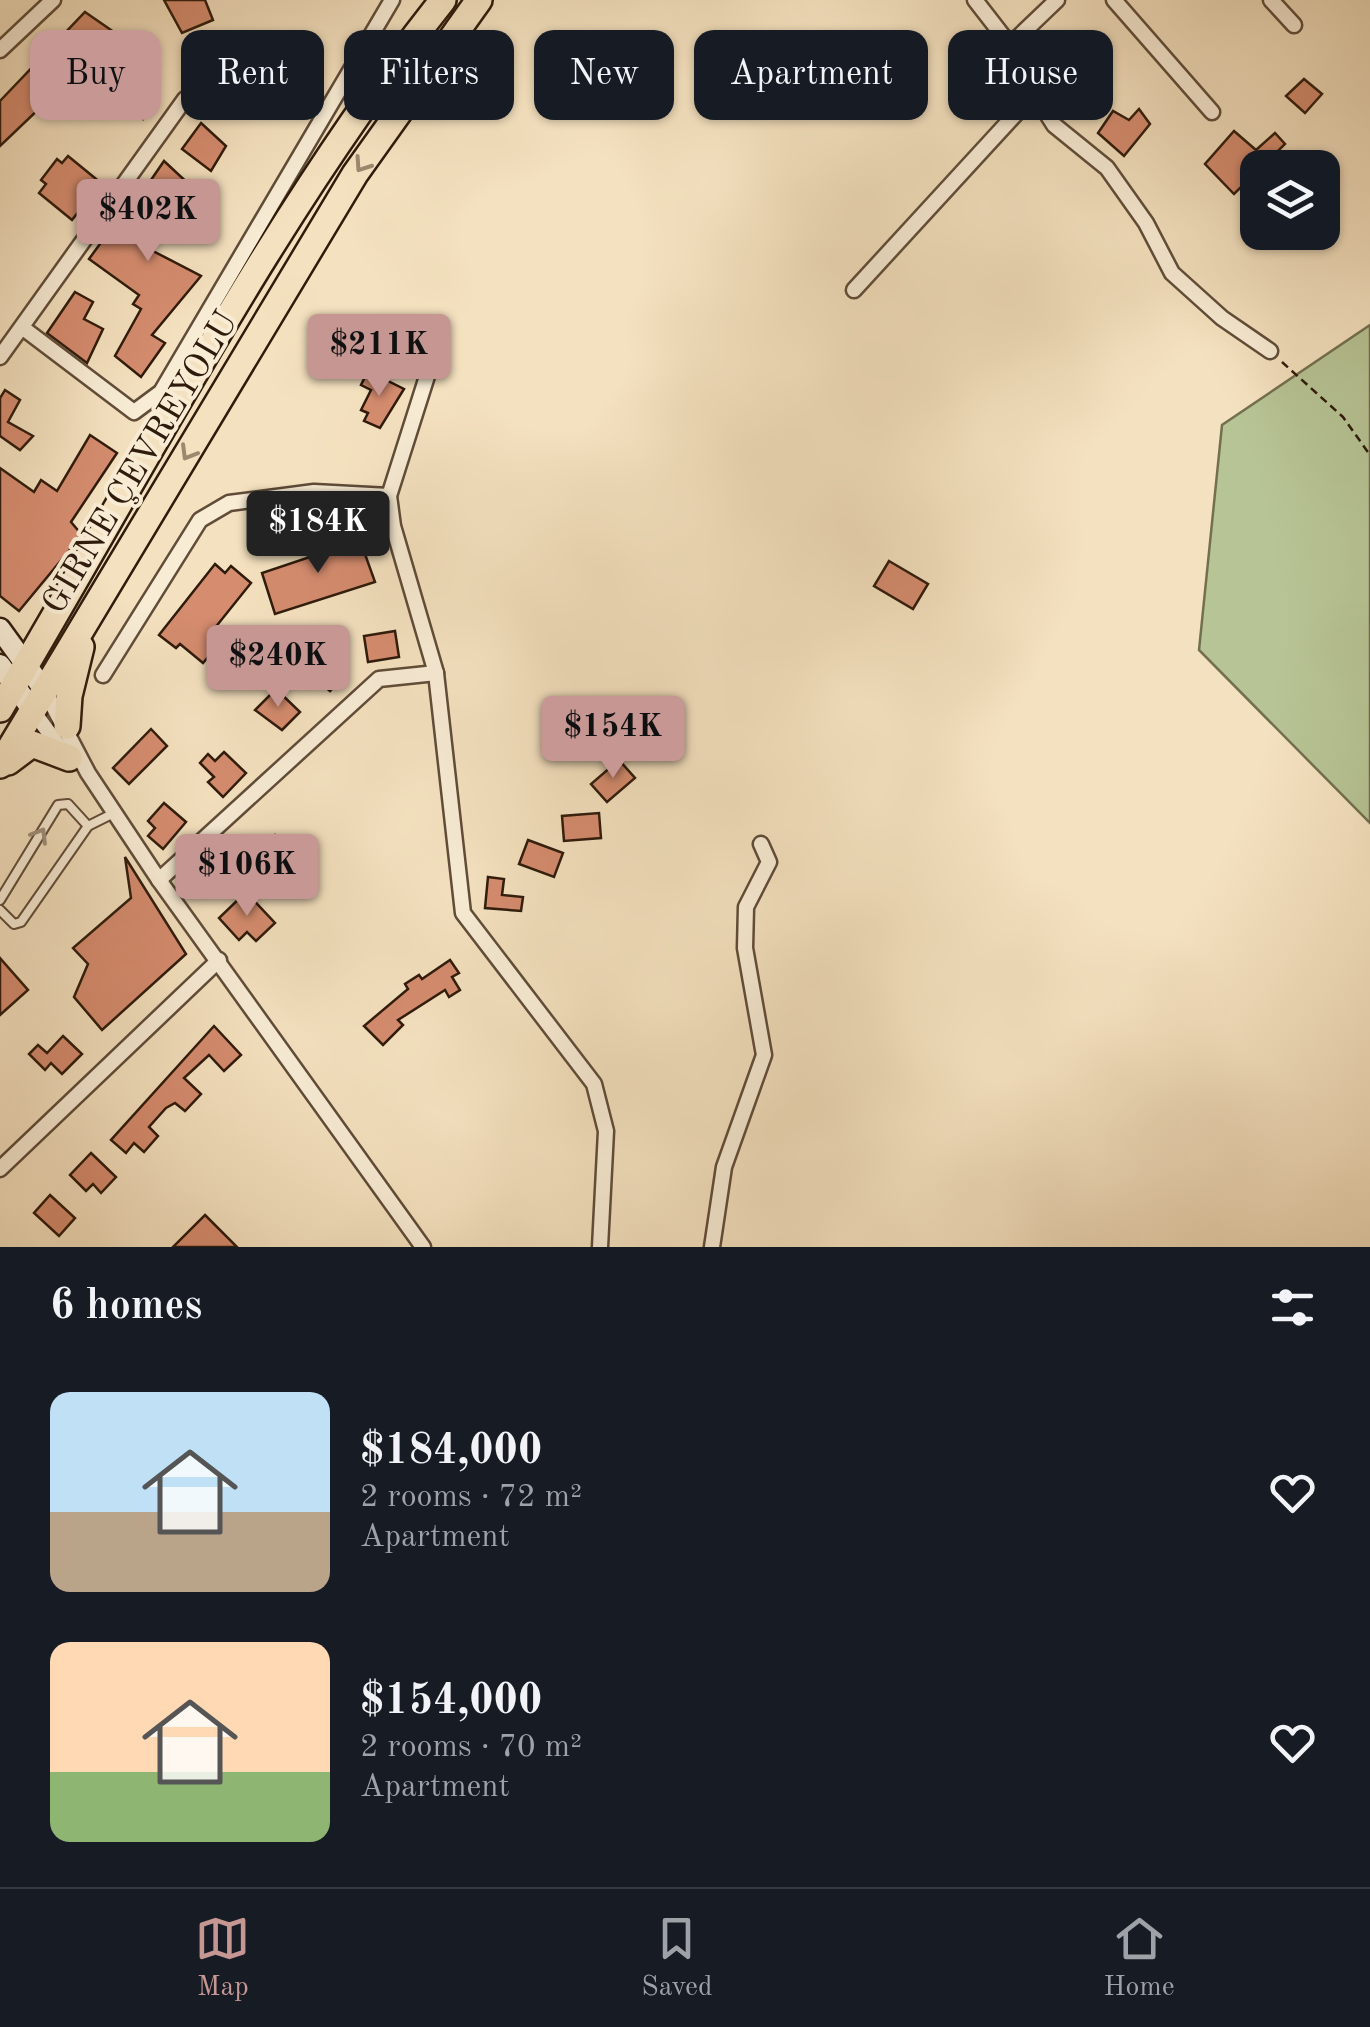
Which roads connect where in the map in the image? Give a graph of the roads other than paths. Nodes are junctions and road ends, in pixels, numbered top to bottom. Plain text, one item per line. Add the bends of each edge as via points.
1 (53, 0) edge
2 (392, 0) edge
3 (443, 0) edge
4 (479, 0) edge
5 (975, 0) edge
6 (1057, 0) edge
7 (1114, 0) edge
8 (1271, 0) edge
9 (1294, 25) dead end
10 (998, 30) edge
11 (1026, 30) edge
12 (0, 50) edge
13 (181, 105) edge
14 (1212, 112) dead end
15 (1010, 120) edge
16 (1051, 120) edge
17 (854, 290) dead end
18 (23, 328) junction
19 (1270, 351) road end
20 (0, 357) edge
21 (429, 370) dead end
22 (389, 496) junction
23 (88, 618) junction
24 (0, 628) edge
25 (14, 672) edge
26 (436, 672) junction
27 (103, 675) dead end
28 (39, 701) junction
29 (0, 709) edge
30 (67, 726) junction
31 (78, 765) junction
32 (0, 768) edge
33 (114, 813) junction
34 (88, 826) junction
35 (761, 844) dead end
36 (158, 880) junction
37 (0, 900) edge
38 (0, 910) edge
39 (219, 960) junction
40 (0, 1169) edge
41 (423, 1247) edge
42 (600, 1247) edge
43 (712, 1247) edge

1 - 12 street
2 - 18 street via 288,183 148,406 134,412
3 - 25 highway, GIRNE ÇEVREYOLU via 347,132
4 -> 23 highway, GIRNE ÇEVREYOLU via 355,174
5 - 10 street
6 - 11 street
7 - 14 street
8 - 9 street
13 - 18 street
15 - 17 street
16 - 19 street via 1108,168 1172,273
18 - 20 street
21 - 22 street
22 - 26 street
22 - 27 street via 314,492 229,503 200,520
23 - 28 highway, GIRNE ÇEVREYOLU
23 - 30 highway
24 - 25 street
25 - 28 street
25 - 29 highway, GIRNE ÇEVREYOLU
26 - 36 street via 378,679
26 - 42 street via 464,914 594,1084 606,1131
28 - 30 street
28 - 31 street
28 - 32 highway, GIRNE ÇEVREYOLU
30 - 31 street
31 - 32 highway via 32,744
31 - 33 street
33 - 34 lane
33 - 36 street
37 -> 34 lane via 58,805 68,804
34 - 38 lane via 22,922 14,924
35 - 43 street via 769,862 746,907 745,948 764,1055 724,1167
36 - 39 street
39 - 40 street
39 - 41 street

